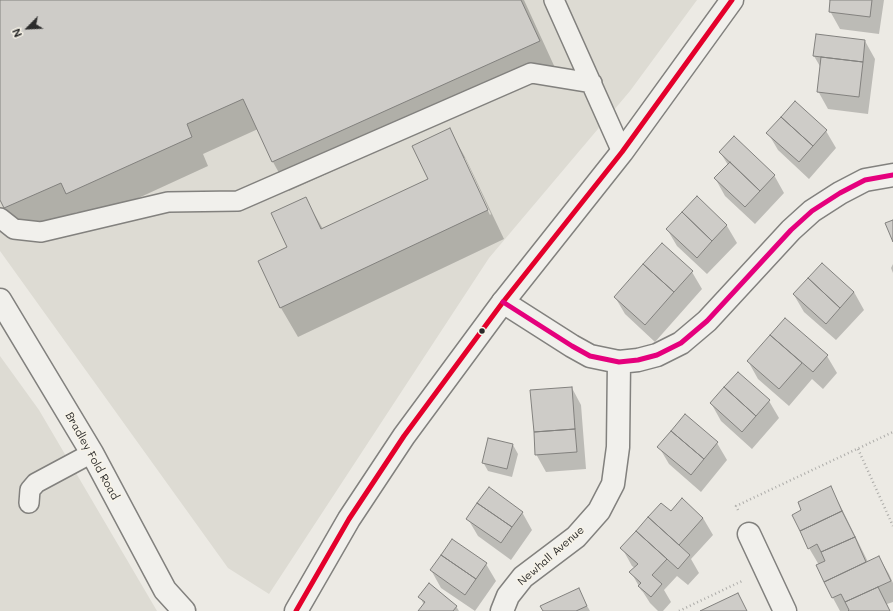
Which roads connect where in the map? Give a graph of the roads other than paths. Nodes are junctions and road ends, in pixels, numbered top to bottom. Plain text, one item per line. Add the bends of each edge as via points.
1 (554, 0) edge
2 (732, 0) edge
3 (592, 83) junction
4 (622, 152) junction
5 (893, 175) edge
6 (0, 218) edge
7 (0, 300) edge
8 (503, 302) junction
9 (619, 362) junction
10 (92, 453) junction
11 (29, 503) dead end
12 (749, 534) road end
13 (184, 611) edge
14 (296, 611) edge
15 (502, 611) edge
16 (785, 611) edge

1 - 3 lane
2 - 4 street
3 - 4 lane
3 - 6 lane via 531,73 238,201 168,202 41,232 14,229
4 - 8 street
5 - 9 street via 865,180 812,211 791,230 708,321 681,343 657,355
7 - 10 street, Bradley Fold Road
8 - 9 street via 590,356
8 - 14 street via 404,436 349,519
9 - 15 street, Newhall Avenue via 618,447 613,484 599,511 576,537 523,577 508,596
10 - 11 lane via 36,483 30,490
10 - 13 street, Bradley Fold Road via 165,590
12 - 16 street

